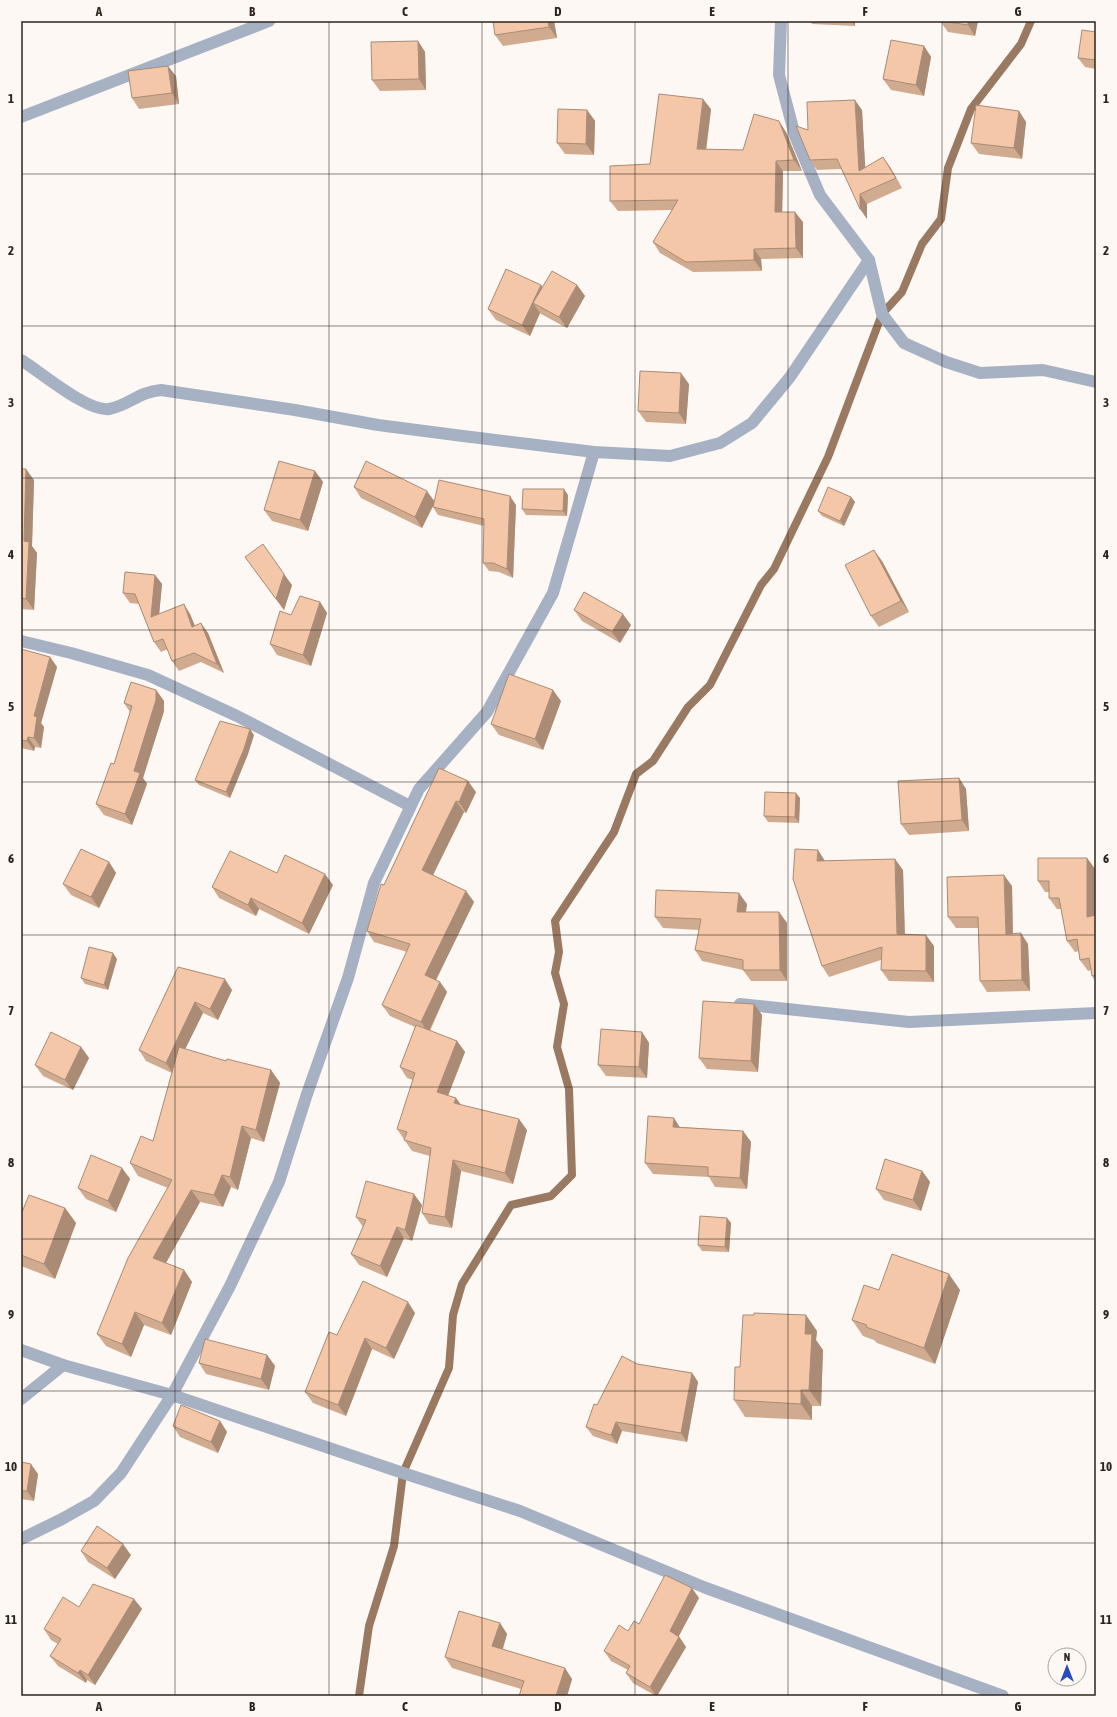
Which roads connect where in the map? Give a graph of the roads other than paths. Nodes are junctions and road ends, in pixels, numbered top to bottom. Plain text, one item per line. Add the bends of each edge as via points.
1 (269, 21) edge
2 (781, 21) edge
3 (21, 117) edge
4 (869, 260) junction
5 (21, 360) edge
6 (1096, 382) edge
7 (594, 452) junction
8 (21, 641) edge
9 (410, 806) junction
10 (729, 1002) edge
11 (1096, 1013) edge
12 (21, 1350) edge
13 (63, 1365) junction
14 (172, 1395) junction
15 (21, 1399) edge
16 (21, 1538) edge
17 (1003, 1696) edge

1 - 3 street
2 - 4 street via 779,75 795,136 820,195
4 - 6 street via 882,314 904,343 946,362 980,373 1043,370
4 - 7 street via 790,377 752,422 720,443 670,456
5 - 7 street via 94,407 107,409 124,405 149,391 161,390 378,425
7 - 9 street via 553,594 487,712 419,789
8 - 9 street via 148,675 237,716
9 - 14 street via 374,883 348,978 279,1182 230,1286
10 - 11 street via 909,1022
12 - 13 street
13 - 14 street
13 - 15 street
14 - 16 street via 121,1473 94,1501
14 - 17 street via 520,1511 706,1588

